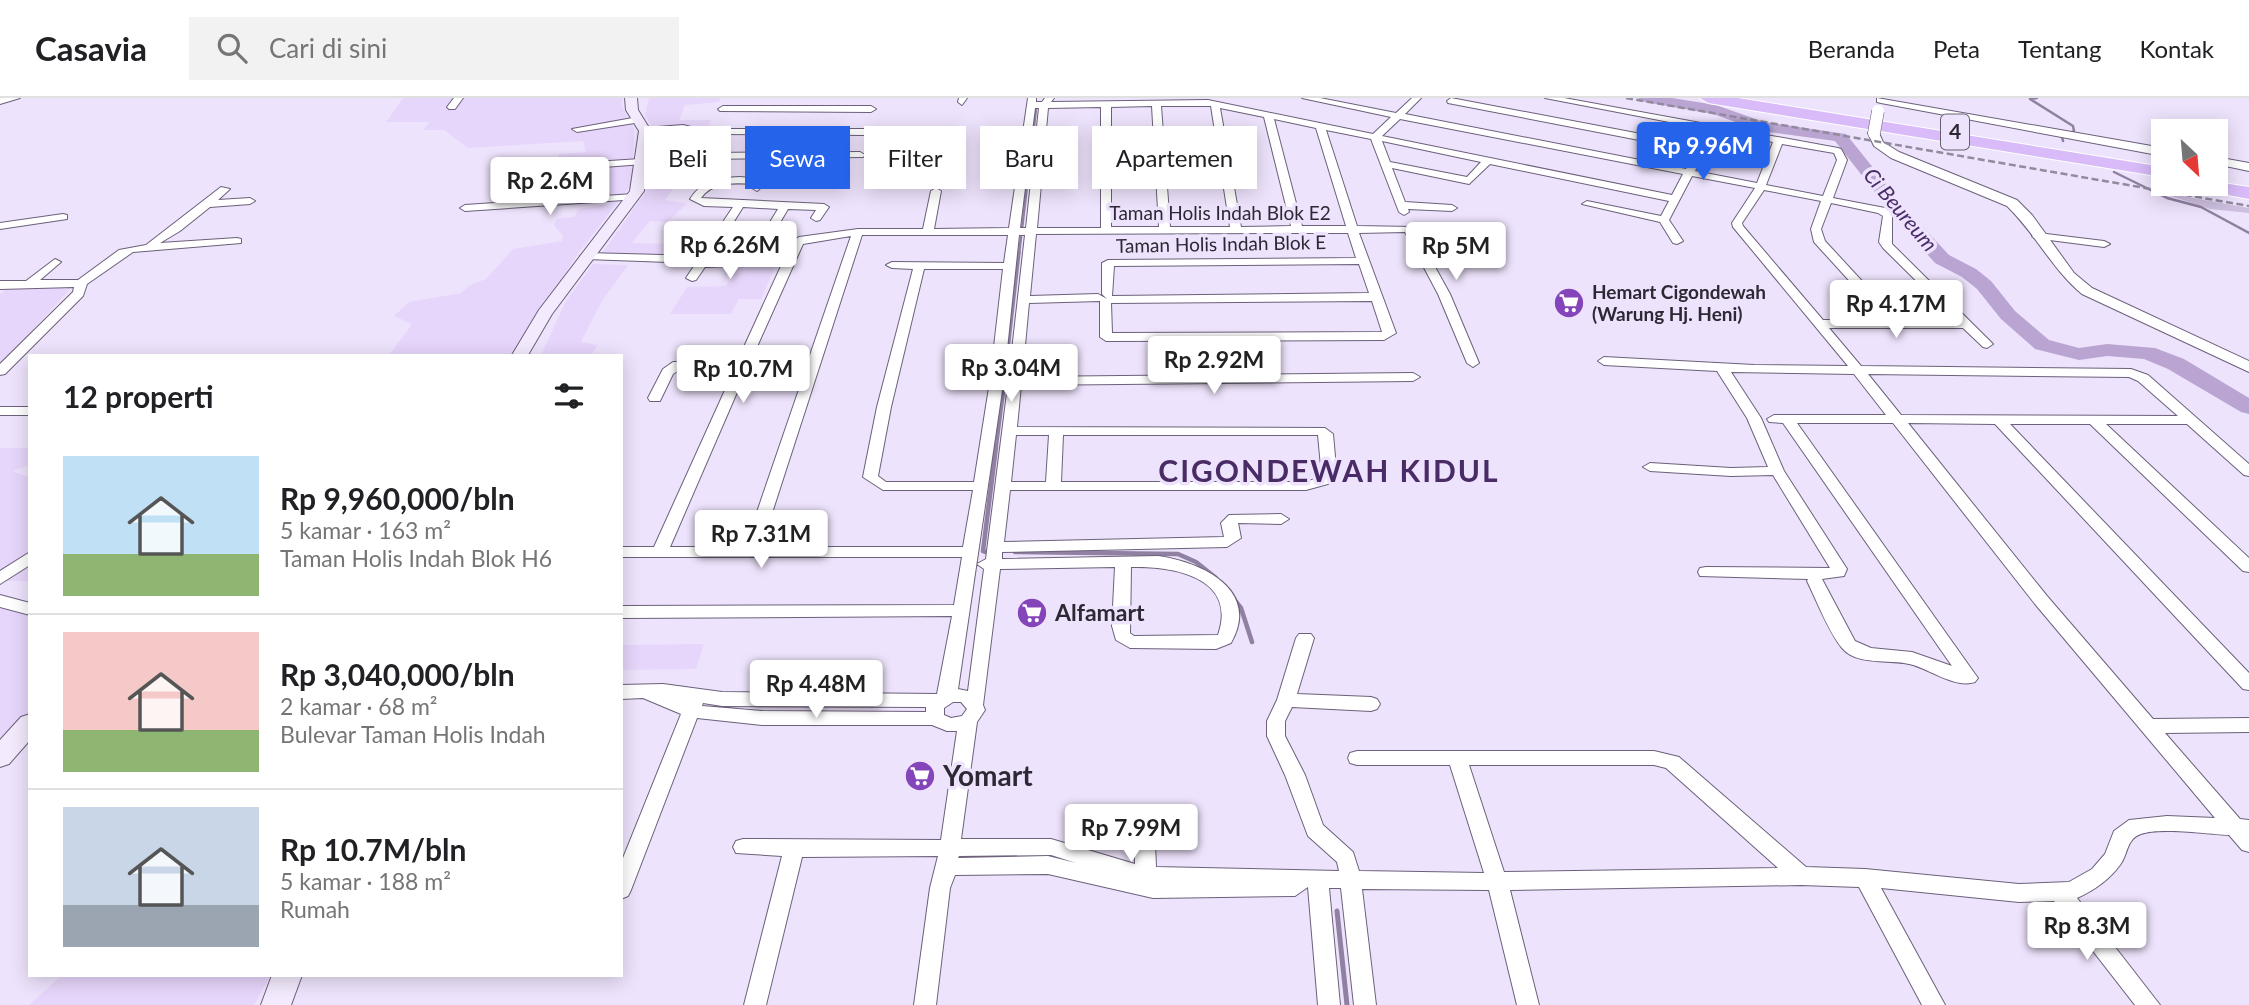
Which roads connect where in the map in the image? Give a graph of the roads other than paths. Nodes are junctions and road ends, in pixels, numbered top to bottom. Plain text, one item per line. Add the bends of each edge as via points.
1 (15, 98) edge
2 (459, 98) edge
3 (631, 98) edge
4 (808, 98) edge
5 (1181, 98) edge
6 (1306, 98) edge
7 (1417, 98) edge
8 (1549, 98) edge
9 (1708, 98) edge
10 (1748, 98) edge
11 (1, 100) edge
12 (1039, 102) edge
13 (1880, 103) edge
14 (1156, 104) junction
15 (1211, 104) junction
16 (1106, 105) junction
17 (452, 107) dead end
18 (723, 109) dead end
19 (802, 109) junction
20 (870, 109) dead end
21 (1268, 115) junction
22 (1395, 115) junction
23 (1433, 119) edge
24 (1831, 119) junction
25 (641, 126) junction
26 (644, 126) edge
27 (794, 126) edge
28 (1320, 126) junction
29 (1713, 128) junction
30 (577, 129) dead end
31 (1375, 137) junction
32 (1779, 140) junction
33 (1702, 149) junction
34 (2151, 150) edge
35 (850, 155) edge
36 (860, 155) dead end
37 (1487, 160) junction
38 (2151, 162) edge
39 (2228, 163) edge
40 (1386, 164) junction
41 (640, 166) junction
42 (644, 166) edge
43 (564, 167) dead end
44 (2249, 167) edge
45 (2151, 171) edge
46 (1690, 174) junction
47 (2228, 174) edge
48 (2151, 176) edge
49 (2249, 178) edge
50 (745, 181) edge
51 (2228, 183) edge
52 (2249, 187) edge
53 (1759, 188) junction
54 (225, 189) dead end
55 (2228, 189) edge
56 (936, 191) dead end
57 (2249, 193) edge
58 (634, 197) junction
59 (1676, 199) junction
60 (1826, 200) junction
61 (250, 201) dead end
62 (206, 204) junction
63 (740, 204) junction
64 (1587, 204) dead end
65 (785, 205) junction
66 (465, 208) dead end
67 (1452, 208) dead end
68 (63, 217) dead end
69 (816, 218) dead end
70 (1664, 220) junction
71 (0, 226) edge
72 (1354, 229) junction
73 (1236, 230) junction
74 (1297, 230) junction
75 (1013, 231) junction
76 (1031, 231) junction
77 (1107, 231) junction
78 (1165, 231) junction
79 (858, 232) junction
80 (928, 232) junction
81 (2038, 236) junction
82 (237, 240) dead end
83 (1677, 241) dead end
84 (2104, 244) dead end
85 (149, 246) junction
86 (586, 256) junction
87 (1363, 261) junction
88 (55, 262) dead end
89 (704, 262) junction
90 (892, 264) dead end
91 (919, 266) junction
92 (1009, 266) junction
93 (692, 278) dead end
94 (24, 283) junction
95 (81, 283) junction
96 (0, 285) edge
97 (0, 296) edge
98 (1375, 297) junction
99 (1106, 298) junction
100 (1024, 300) junction
101 (1894, 323) junction
102 (1817, 324) junction
103 (1964, 324) junction
104 (1987, 344) dead end
105 (521, 354) edge
106 (1604, 361) dead end
107 (744, 362) junction
108 (814, 362) junction
109 (1473, 363) dead end
110 (1721, 367) junction
111 (1856, 368) junction
112 (2249, 368) edge
113 (0, 371) edge
114 (1413, 377) dead end
115 (997, 381) junction
116 (1016, 381) junction
117 (655, 398) dead end
118 (0, 411) edge
119 (28, 411) edge
120 (1999, 420) junction
121 (2094, 420) junction
122 (2189, 420) junction
123 (1896, 421) junction
124 (1010, 431) junction
125 (1056, 431) junction
126 (1650, 467) dead end
127 (1777, 471) junction
128 (2249, 472) edge
129 (1053, 485) junction
130 (980, 486) junction
131 (1003, 486) junction
132 (1281, 519) dead end
133 (995, 547) junction
134 (660, 551) junction
135 (623, 552) edge
136 (751, 552) junction
137 (28, 558) edge
138 (979, 562) junction
139 (1123, 562) junction
140 (2249, 567) edge
141 (1706, 572) dead end
142 (0, 579) edge
143 (1815, 581) dead end
144 (0, 601) edge
145 (28, 608) edge
146 (962, 611) junction
147 (623, 612) edge
148 (1305, 638) dead end
149 (2249, 684) edge
150 (623, 692) edge
151 (1286, 700) junction
152 (693, 704) junction
153 (1371, 704) dead end
154 (941, 705) junction
155 (972, 713) junction
156 (2249, 725) edge
157 (28, 726) edge
158 (2150, 726) junction
159 (0, 757) edge
160 (1357, 758) dead end
161 (1457, 759) junction
162 (1144, 819) dead end
163 (2245, 833) edge
164 (743, 847) dead end
165 (794, 848) junction
166 (948, 857) junction
167 (1146, 875) junction
168 (1801, 876) junction
169 (1866, 878) junction
170 (1496, 880) junction
171 (1331, 881) junction
172 (623, 885) edge
173 (2059, 892) junction
174 (286, 977) edge
175 (276, 1005) edge
176 (755, 1005) edge
177 (925, 1005) edge
178 (1329, 1005) edge
179 (1365, 1005) edge
180 (1528, 1005) edge
181 (1934, 1005) edge
182 (2149, 1005) edge

1 - 11 street
2 - 17 street
3 - 25 main road
4 - 19 street
5 - 15 street
6 - 22 street
7 - 22 street
8 - 29 street
9 - 24 highway, 4
10 - 38 highway, 4
12 - 16 street
12 - 75 street
12 - 76 street
13 - 34 street
13 - 81 street, bridge via 1874,133 1878,144 2012,203
14 - 15 street
14 - 16 street
14 - 78 street
15 - 21 street
15 - 73 street
16 - 77 street
18 - 19 street
19 - 20 street
19 - 27 street
21 - 28 street
21 - 74 street
22 - 23 street
22 - 31 street
23 - 31 street
23 - 33 street
23 - 37 street
23 - 46 street
24 - 45 highway, 4
24 - 48 highway
25 - 26 street
25 - 30 street
25 - 41 main road
28 - 31 street
28 - 72 street, Taman Holis Indah Blok E
29 - 32 street
29 - 33 street
31 - 40 street
32 - 53 street
32 - 60 street via 1840,153 1842,160
33 - 46 street
35 - 36 street
37 - 40 street via 1469,181
37 - 59 street
39 - 44 street
40 - 67 street via 1403,208
41 - 42 street
41 - 43 street
41 - 58 main road
46 - 53 street
46 - 59 street
47 - 49 highway
50 - 63 street via 718,182 694,197 704,203
51 - 52 highway
53 - 60 street
53 - 102 street via 1738,227
54 - 62 street
55 - 57 highway
56 - 80 street
58 - 66 street
58 - 86 main road
59 - 70 street
60 - 101 street via 1816,229 1820,242
60 - 103 street via 1886,212 1887,246
61 - 62 street
62 - 85 street
63 - 65 street
63 - 89 street
64 - 70 street
65 - 69 street via 824,207
65 - 89 street via 751,263
68 - 71 street
70 - 83 street
72 - 74 street, Taman Holis Indah Blok E2
72 - 87 street, Taman Holis Indah Blok E
72 - 109 street, Taman Holis Indah Blok E2 via 1409,229 1444,294
73 - 74 street, Taman Holis Indah Blok E2
73 - 78 street, Taman Holis Indah Blok E2
75 - 76 street, Taman Holis Indah Blok E2
75 - 80 street, Taman Holis Indah Blok E2
75 - 92 street
76 - 77 street, Taman Holis Indah Blok E2
76 - 100 street
77 - 78 street, Taman Holis Indah Blok E2
79 - 80 street, Taman Holis Indah Blok E2
79 - 107 street, Taman Holis Indah Blok E2 via 798,242
79 - 108 street
81 - 84 street
81 - 112 street via 2087,291
82 - 85 street
85 - 95 street via 122,252
86 - 89 street
86 - 105 main road
87 - 98 street, Taman Holis Indah Blok E
87 - 99 street, Taman Holis Indah Blok E via 1108,263
88 - 94 street
89 - 93 street
90 - 91 street
91 - 92 street
91 - 130 street via 870,477 883,486
92 - 115 street
94 - 95 street
94 - 96 street
94 - 97 street
95 - 113 street via 79,293
98 - 99 street
98 - 99 street, Taman Holis Indah Blok E via 1390,331 1384,336 1107,337
99 - 100 street
100 - 116 street
101 - 102 street
101 - 103 street
102 - 111 street
103 - 104 street
106 - 110 street
107 - 108 street
107 - 117 street via 678,365 668,372
107 - 134 street
108 - 136 street
110 - 111 street
110 - 127 street via 1754,418
111 - 122 street via 2132,373
111 - 123 street
114 - 116 street
115 - 116 street
115 - 130 street
116 - 124 street
118 - 119 street
120 - 121 street
120 - 123 street
120 - 149 street
121 - 122 street
121 - 140 street
122 - 128 street
123 - 143 street via 1781,419 1969,678 1909,657 1856,650
123 - 158 street
124 - 125 street
124 - 131 street
125 - 129 street
125 - 129 street via 1320,431 1326,434 1331,473 1330,480 1306,486
126 - 127 street
127 - 141 street via 1838,572
129 - 131 street
130 - 138 street
131 - 133 street
132 - 133 street via 1234,518 1229,523 1233,538 1227,542
133 - 138 street
134 - 135 street
134 - 136 street
136 - 138 street
137 - 142 street
138 - 139 street
138 - 146 street
138 - 155 street
139 - 139 street via 1174,562 1220,588 1228,599 1231,624 1225,639 1216,643 1130,642 1122,636
144 - 145 street
146 - 147 street
146 - 154 street
148 - 151 street
150 - 152 street via 644,692
151 - 153 street
151 - 171 street via 1276,721 1276,736 1315,830 1346,858
152 - 154 street via 736,718 848,720
152 - 172 street
154 - 155 street via 969,698
154 - 155 street via 950,726
155 - 166 street
156 - 158 street
157 - 159 main road
158 - 163 street
160 - 161 street
161 - 168 street via 1654,758 1672,762
161 - 170 street
162 - 167 street
163 - 173 street via 2136,825 2121,837 2114,858 2099,875 2072,891
164 - 165 street
165 - 166 street
165 - 176 street
166 - 167 street via 1051,848
166 - 171 street via 1048,865 1153,889
166 - 177 street
167 - 171 street
168 - 169 street
168 - 170 street
169 - 173 street via 2019,893
169 - 181 street
170 - 171 street
170 - 180 street
171 - 178 street
171 - 179 street
173 - 182 street
174 - 175 main road

